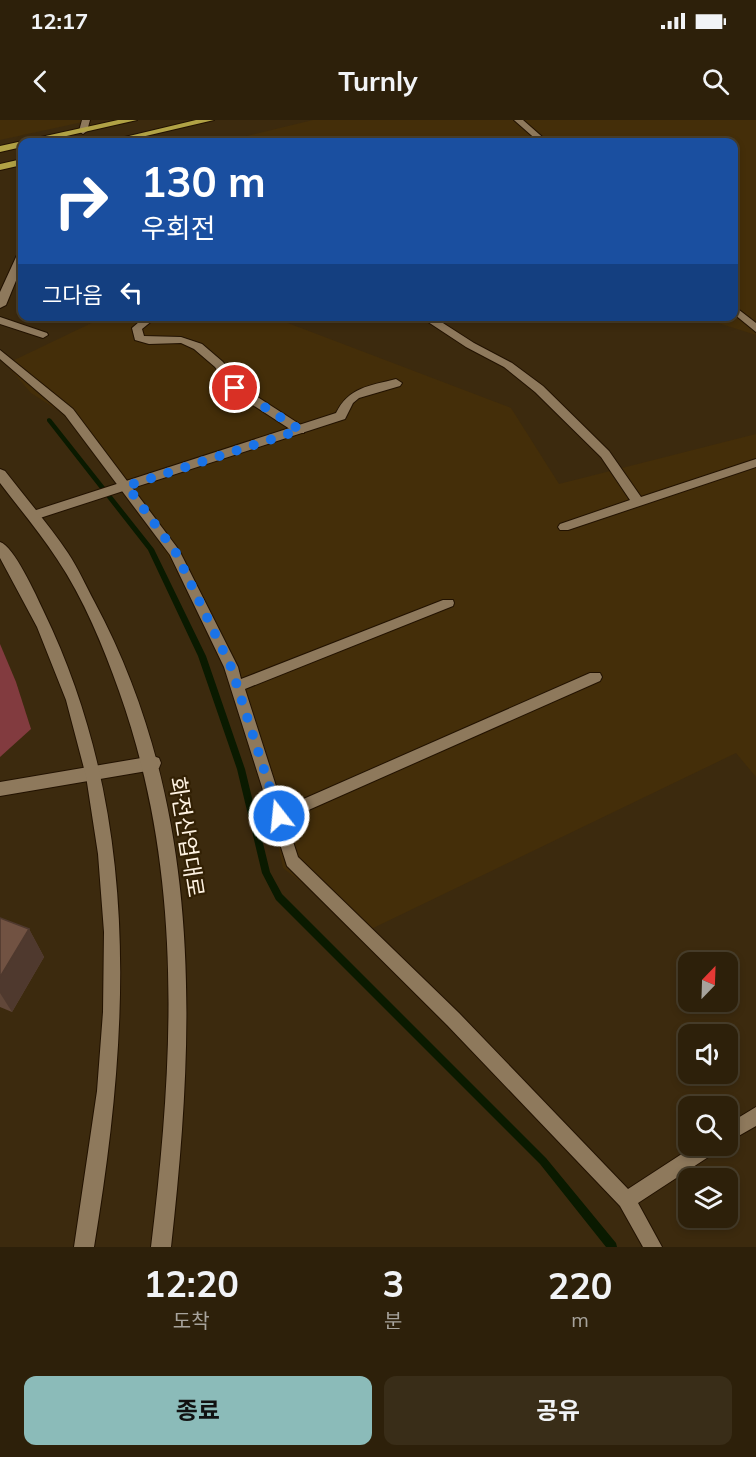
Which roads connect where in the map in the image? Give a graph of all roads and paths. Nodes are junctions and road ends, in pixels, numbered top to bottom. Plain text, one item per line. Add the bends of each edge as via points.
1 (86, 120) edge
2 (132, 120) edge
3 (209, 120) edge
4 (518, 120) edge
5 (83, 131) junction
6 (49, 138) edge
7 (127, 138) edge
8 (539, 138) edge
9 (18, 145) edge
10 (0, 149) edge
11 (18, 264) edge
12 (0, 305) edge
13 (738, 313) edge
14 (0, 320) edge
15 (146, 321) edge
16 (432, 321) edge
17 (756, 329) edge
18 (43, 335) dead end
19 (0, 353) edge
20 (396, 383) dead end
21 (300, 430) junction
22 (756, 463) edge
23 (0, 474) edge
24 (122, 487) junction
25 (637, 501) junction
26 (34, 515) junction
27 (564, 527) dead end
28 (0, 547) edge
29 (448, 603) dead end
30 (595, 677) dead end
31 (237, 686) junction
32 (153, 763) junction
33 (94, 774) junction
34 (0, 789) edge
35 (279, 816) junction
36 (756, 1116) edge
37 (738, 1128) edge
38 (694, 1156) edge
39 (626, 1200) junction
40 (84, 1247) edge
41 (161, 1247) edge
42 (654, 1247) edge

1 - 5 lane
2 - 5 main road
3 - 7 main road
4 - 8 lane
5 - 6 main road
9 - 10 main road
11 - 12 main road
13 - 17 lane
14 - 18 lane
15 - 21 lane via 137,328 139,338 192,343 222,367 235,388
16 - 25 lane via 508,364 539,389 605,454
19 - 24 lane via 63,405
20 - 21 main road via 355,395 341,416
21 - 24 main road
22 - 25 lane
23 - 26 main road, 화전산업대로
24 - 26 main road
24 - 31 lane via 176,553
25 - 27 lane
26 - 32 main road, 화전산업대로 via 84,588 118,659
28 - 33 main road via 26,589 60,660
29 - 31 lane
30 - 35 lane
31 - 35 lane
32 - 33 main road
32 - 41 main road, 화전산업대로 via 174,886 179,964 176,1107
33 - 34 main road
33 - 40 main road via 109,886 112,963 104,1111
35 - 39 lane via 292,861 453,1019
36 - 37 lane
38 - 39 lane
39 - 42 lane

